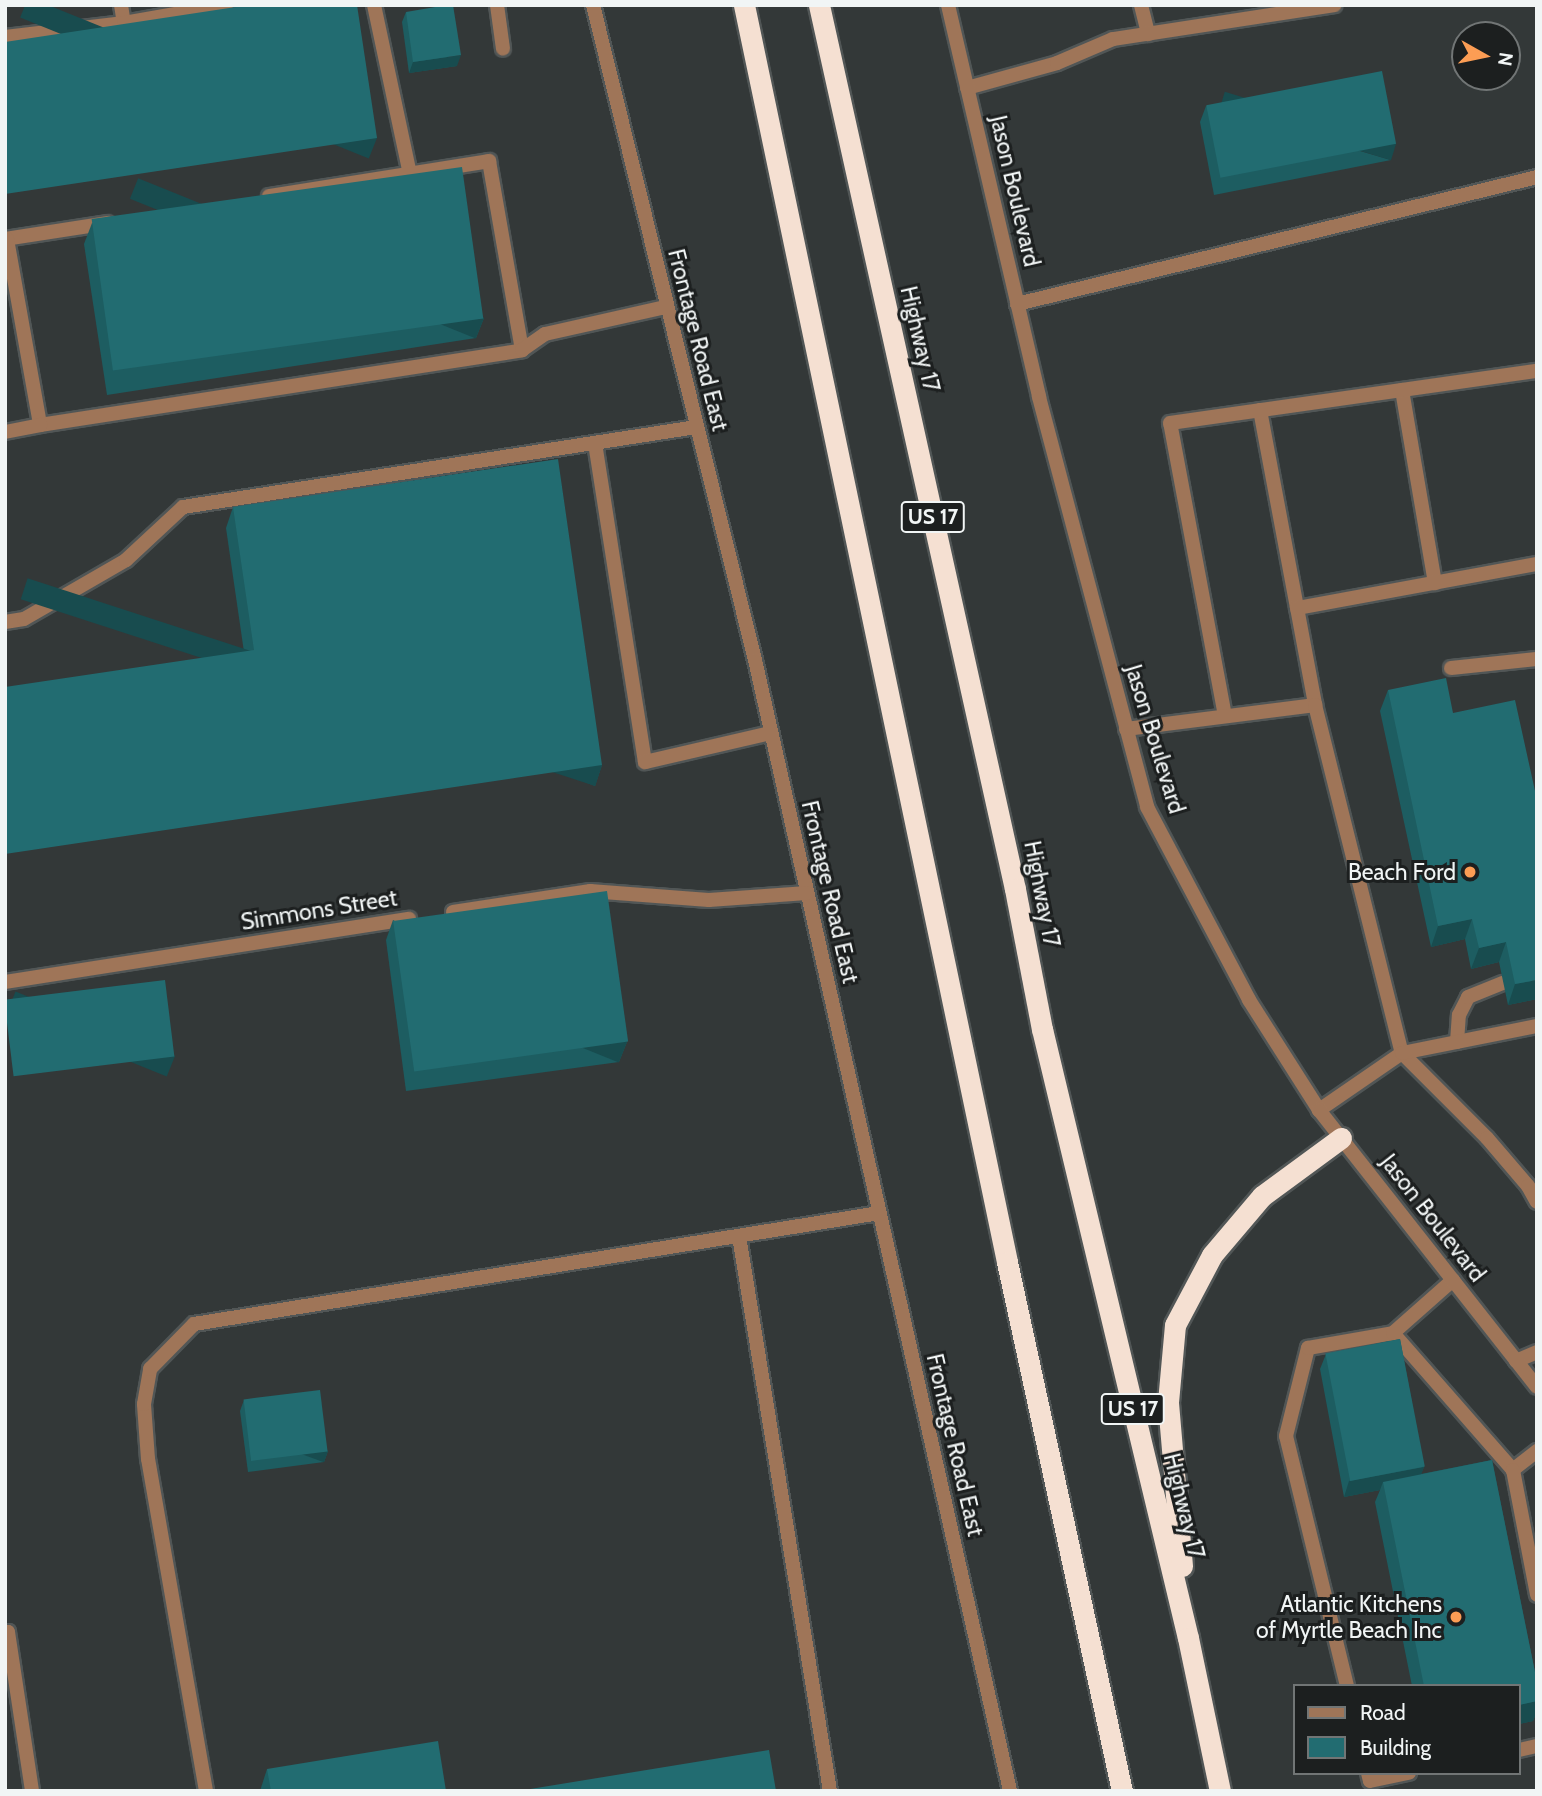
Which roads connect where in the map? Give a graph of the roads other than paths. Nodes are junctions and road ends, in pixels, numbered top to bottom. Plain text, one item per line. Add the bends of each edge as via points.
1 (121, 5) edge
2 (226, 5) edge
3 (374, 5) edge
4 (497, 5) edge
5 (593, 5) edge
6 (744, 5) edge
7 (819, 5) edge
8 (948, 5) edge
9 (1142, 5) edge
10 (1334, 5) edge
11 (124, 23) junction
12 (1148, 34) junction
13 (5, 37) edge
14 (503, 49) dead end
15 (967, 88) junction
16 (410, 174) junction
17 (1537, 177) edge
18 (249, 200) edge
19 (128, 219) edge
20 (6, 239) edge
21 (1017, 304) junction
22 (666, 307) junction
23 (522, 350) junction
24 (1537, 371) edge
25 (1402, 390) junction
26 (1260, 411) junction
27 (40, 425) junction
28 (696, 427) junction
29 (5, 432) edge
30 (595, 443) junction
31 (1537, 564) edge
32 (1435, 583) junction
33 (1297, 608) junction
34 (5, 622) edge
35 (1537, 659) edge
36 (1451, 668) dead end
37 (1315, 705) junction
38 (1225, 716) junction
39 (1126, 729) junction
40 (771, 733) junction
41 (807, 893) junction
42 (5, 982) edge
43 (1503, 983) dead end
44 (1535, 1028) edge
45 (1457, 1042) junction
46 (1402, 1053) junction
47 (1319, 1110) junction
48 (1341, 1138) junction
49 (1537, 1202) edge
50 (879, 1213) junction
51 (739, 1236) junction
52 (1453, 1280) junction
53 (1393, 1333) junction
54 (1537, 1352) edge
55 (1516, 1361) junction
56 (1537, 1387) edge
57 (1537, 1451) edge
58 (1513, 1470) junction
59 (1537, 1595) edge
60 (5, 1632) edge
61 (1188, 1638) junction
62 (1347, 1684) edge
63 (1368, 1775) edge
64 (1399, 1775) edge
65 (32, 1791) edge
66 (206, 1791) edge
67 (830, 1791) edge
68 (1010, 1791) edge
69 (1122, 1791) edge
70 (1220, 1791) edge

1 - 11 street
2 - 11 street
3 - 16 street
4 - 14 street
5 - 22 street, Frontage Road East
6 - 69 highway via 1006,1262
7 - 61 highway, Highway 17 / US 17 via 1042,1029
8 - 15 street, Jason Boulevard
9 - 12 street
10 - 12 street
11 - 13 street
12 - 15 street via 1113,39 1057,63
15 - 21 street, Jason Boulevard
16 - 18 street
16 - 23 street via 489,161
17 - 21 street
19 - 20 street
20 - 27 street
21 - 39 street, Jason Boulevard
22 - 23 street via 545,334
22 - 28 street, Frontage Road East
23 - 27 street
24 - 25 street
25 - 26 street
25 - 32 street
26 - 33 street
26 - 38 street via 1170,423
27 - 29 street
28 - 30 street
28 - 40 street, Frontage Road East
30 - 34 street via 183,506 126,560 24,619
30 - 40 street via 645,762
31 - 32 street
32 - 33 street
33 - 37 street
35 - 36 street
37 - 38 street
37 - 46 street
38 - 39 street
39 - 47 street, Jason Boulevard via 1147,807 1249,1000
40 - 41 street, Frontage Road East
41 - 42 street, Simmons Street via 709,900 590,891
41 - 50 street, Frontage Road East
43 - 45 street via 1468,997 1459,1015
44 - 45 street
45 - 46 street
46 - 47 street
46 - 49 street via 1487,1138
47 - 48 street, Jason Boulevard
48 - 52 street, Jason Boulevard
48 - 61 highway via 1262,1196 1212,1255 1175,1325 1168,1402
50 - 51 street
50 - 68 street, Frontage Road East
51 - 66 street via 194,1324 172,1345 150,1369 144,1404 148,1459
51 - 67 street
52 - 53 street
52 - 55 street, Jason Boulevard
53 - 58 street
53 - 62 street via 1308,1348 1286,1436
54 - 55 street
55 - 56 street, Jason Boulevard
57 - 58 street
58 - 59 street
60 - 65 street
61 - 70 highway, Highway 17 / US 17
63 - 64 street via 1370,1781

